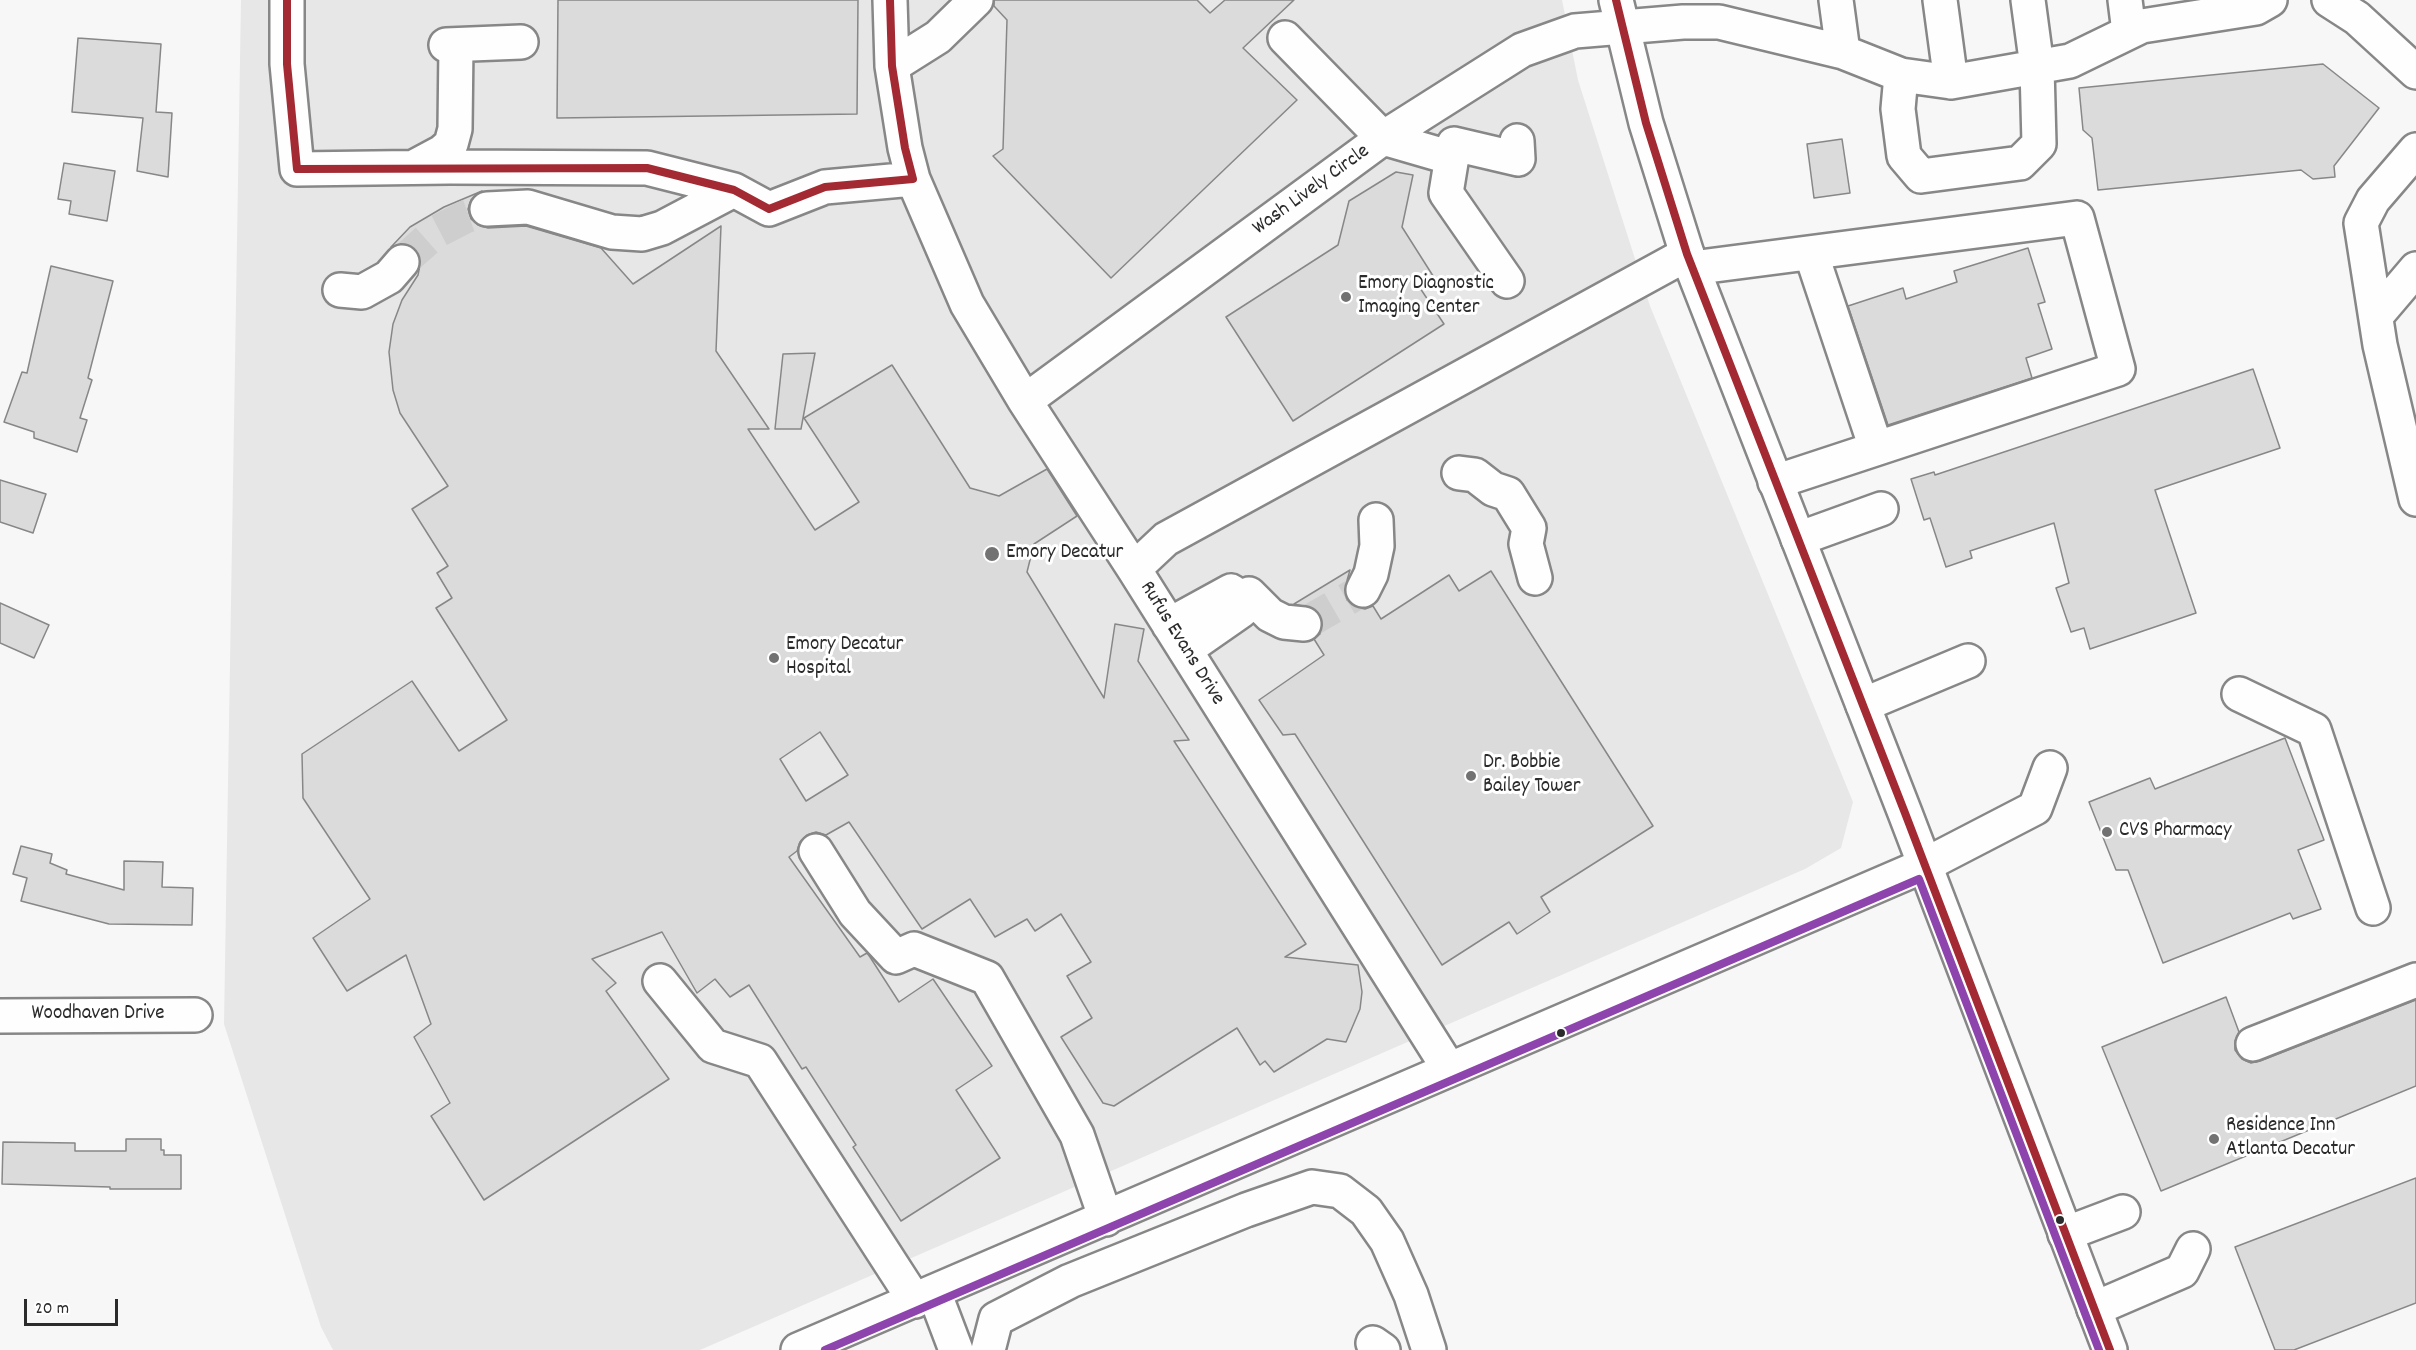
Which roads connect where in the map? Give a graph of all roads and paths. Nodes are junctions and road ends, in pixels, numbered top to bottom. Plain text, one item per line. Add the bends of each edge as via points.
1 (287, 0) edge
2 (890, 0) edge
3 (976, 0) edge
4 (1836, 0) edge
5 (1940, 0) edge
6 (2028, 0) edge
7 (2125, 0) edge
8 (2270, 0) edge
9 (2329, 0) edge
10 (2216, 7) edge
11 (1619, 14) edge
12 (2129, 32) junction
13 (1285, 38) dead end
14 (521, 42) dead end
15 (460, 45) junction
16 (1843, 52) junction
17 (892, 66) junction
18 (2037, 67) junction
19 (2416, 72) edge
20 (1901, 75) junction
21 (1951, 82) junction
22 (1383, 138) junction
23 (1517, 150) dead end
24 (2416, 150) edge
25 (1452, 158) junction
26 (414, 167) junction
27 (510, 167) junction
28 (913, 179) junction
29 (734, 190) junction
30 (487, 209) tunnel mouth
31 (1812, 253) junction
32 (402, 262) tunnel mouth
33 (1690, 262) junction
34 (2416, 269) edge
35 (1507, 281) dead end
36 (340, 290) dead end
37 (2376, 315) junction
38 (1025, 400) junction
39 (1876, 448) junction
40 (1459, 473) dead end
41 (1775, 482) junction
42 (2416, 499) edge
43 (1881, 510) dead end
44 (1376, 520) dead end
45 (1798, 539) junction
46 (1134, 569) junction
47 (1535, 578) dead end
48 (1363, 590) tunnel mouth
49 (1249, 594) dead end
50 (1304, 624) tunnel mouth
51 (1968, 661) dead end
52 (2239, 694) dead end
53 (1863, 705) junction
54 (2050, 768) dead end
55 (816, 851) dead end
56 (1925, 865) junction
57 (2373, 908) dead end
58 (660, 981) dead end
59 (2416, 981) edge
60 (195, 1015) dead end
61 (0, 1016) edge
62 (2253, 1044) dead end
63 (1449, 1069) junction
64 (2123, 1212) dead end
65 (1106, 1219) junction
66 (2065, 1234) junction
67 (2192, 1269) dead end
68 (924, 1296) junction
69 (2094, 1309) junction
70 (860, 1338) edge
71 (798, 1350) edge
72 (956, 1350) edge
73 (988, 1350) edge
74 (1430, 1350) edge
75 (2110, 1350) edge

1 - 26 street via 287,64 297,169
2 - 17 street, Rufus Evans Drive
3 - 17 street via 938,37
4 - 16 street
5 - 21 street
6 - 18 street
7 - 12 street
8 - 10 street, Wash Lively Circle via 2256,8
9 - 19 street via 2357,18
10 - 12 street, Wash Lively Circle
11 - 16 street, Wash Lively Circle via 1719,22
11 - 22 street, Wash Lively Circle via 1522,51
11 - 33 street via 1646,123
12 - 18 street, Wash Lively Circle via 2070,60
13 - 22 street
14 - 15 street
15 - 26 street via 451,144
15 - 27 street via 477,142 481,151
16 - 20 street, Wash Lively Circle
17 - 28 street, Rufus Evans Drive
18 - 20 street via 2039,144 2020,163 1921,176 1904,156 1898,109
18 - 21 street, Wash Lively Circle
20 - 21 street, Wash Lively Circle
22 - 25 street
22 - 38 street, Wash Lively Circle
23 - 25 street via 1454,144
24 - 37 street via 2373,200 2361,223
25 - 35 street via 1446,193
26 - 27 street
27 - 29 street via 647,168
28 - 29 street via 825,187 769,209
28 - 38 street, Rufus Evans Drive via 967,304
29 - 30 street via 662,228 642,234 612,232 528,207
31 - 33 street
31 - 39 street
31 - 39 street via 2077,218 2118,369
32 - 36 street via 389,277 362,292
33 - 41 street
33 - 46 street via 1166,539
34 - 37 street
37 - 42 street
38 - 46 street, Rufus Evans Drive
39 - 41 street
40 - 47 street via 1475,476 1492,489 1508,494 1529,528 1526,544
41 - 45 street
43 - 45 street
44 - 48 street via 1377,546
45 - 53 street
46 - 63 street, Rufus Evans Drive
49 - 50 street via 1270,615 1284,622
51 - 53 street
52 - 57 street via 2314,730
53 - 56 street
54 - 56 street via 2035,808
55 - 65 street via 855,913 896,957 914,949 987,978 1077,1135
56 - 63 street
56 - 66 street
58 - 68 street via 713,1046 760,1061
59 - 62 street
60 - 61 street, Woodhaven Drive
63 - 65 street
64 - 66 street
65 - 68 street
66 - 69 street
67 - 69 street
68 - 70 street
68 - 72 street
69 - 75 street
70 - 71 street
73 - 74 street via 996,1319 1070,1281 1312,1187 1340,1191 1366,1211 1387,1241

